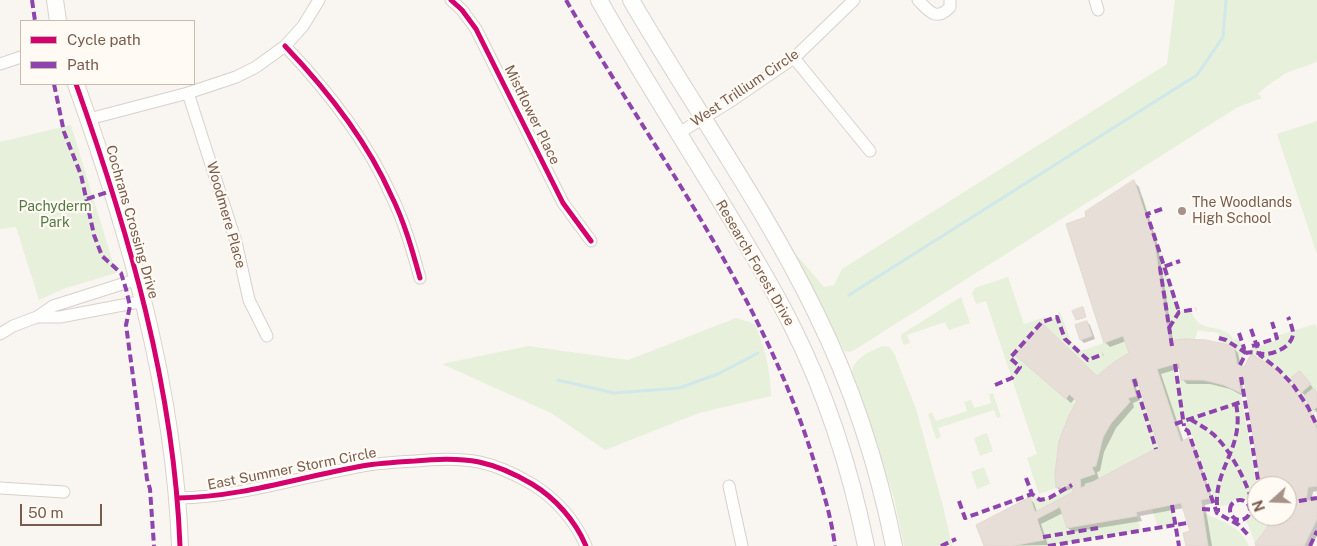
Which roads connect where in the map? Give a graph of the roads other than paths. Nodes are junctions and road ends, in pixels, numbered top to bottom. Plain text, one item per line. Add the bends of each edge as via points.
1 (55, 0) edge
2 (319, 0) edge
3 (451, 0) edge
4 (599, 0) edge
5 (631, 0) edge
6 (854, 0) edge
7 (918, 0) edge
8 (950, 0) edge
9 (58, 20) edge
10 (285, 46) junction
11 (20, 57) edge
12 (794, 58) junction
13 (0, 64) edge
14 (76, 85) edge
15 (188, 93) junction
16 (703, 118) junction
17 (89, 119) junction
18 (679, 133) junction
19 (870, 151) dead end
20 (591, 241) dead end
21 (420, 278) dead end
22 (138, 279) junction
23 (144, 302) junction
24 (37, 317) junction
25 (0, 334) edge
26 (267, 336) dead end
27 (729, 486) dead end
28 (0, 488) edge
29 (64, 492) dead end
30 (178, 498) junction
31 (180, 546) edge
32 (586, 546) edge
33 (742, 546) edge
34 (866, 546) edge
35 (894, 546) edge

1 - 9 main road
2 - 10 street via 303,26
3 - 20 street, Mistflower Place via 476,29 563,203
4 - 18 main road, Research Forest Drive
5 - 16 main road, Research Forest Drive
6 - 12 street, West Trillium Circle
7 - 8 street via 936,15 950,7
10 - 15 street via 256,67
10 - 21 street via 342,112 369,152 409,238
11 - 13 street
12 - 16 street, West Trillium Circle
12 - 19 street
14 - 17 main road, Cochrans Crossing Drive
15 - 17 street
15 - 26 street, Woodmere Place via 236,242 249,300
16 - 18 street, West Trillium Circle
16 - 35 main road, Research Forest Drive via 800,281 830,344 869,451
17 - 22 main road, Cochrans Crossing Drive
18 - 34 main road, Research Forest Drive via 749,248 805,353 848,472
22 - 23 main road, Cochrans Crossing Drive
22 - 24 street via 53,306
23 - 24 street via 60,317
23 - 30 main road, Cochrans Crossing Drive via 163,392
24 - 25 street
27 - 33 street
28 - 29 street
30 - 31 main road, Cochrans Crossing Drive
30 - 32 street, East Summer Storm Circle via 248,491 362,466 453,459 506,470 540,489 565,512

